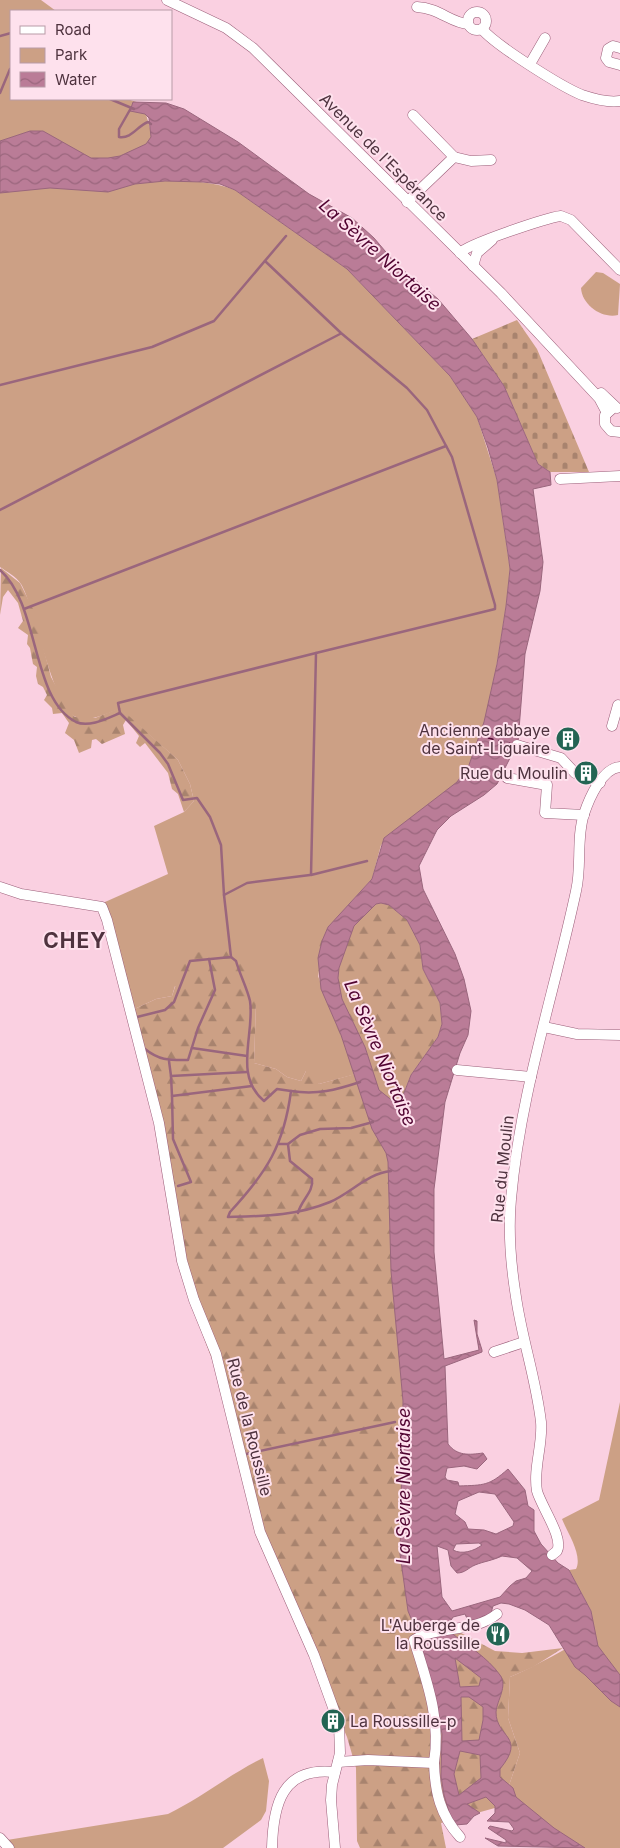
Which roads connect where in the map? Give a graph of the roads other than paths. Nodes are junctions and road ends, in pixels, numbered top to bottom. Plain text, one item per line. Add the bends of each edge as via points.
1 (167, 0) edge
2 (475, 0) edge
3 (417, 7) dead end
4 (475, 12) junction
5 (468, 24) junction
6 (482, 29) junction
7 (545, 38) dead end
8 (620, 48) edge
9 (530, 64) junction
10 (620, 65) edge
11 (620, 101) edge
12 (413, 115) dead end
13 (454, 157) junction
14 (491, 160) dead end
15 (408, 202) junction
16 (498, 237) junction
17 (460, 253) junction
18 (473, 266) junction
19 (620, 270) edge
20 (564, 359) junction
21 (618, 408) edge
22 (607, 413) junction
23 (620, 432) edge
24 (620, 476) edge
25 (560, 479) dead end
26 (620, 706) edge
27 (612, 726) dead end
28 (516, 745) dead end
29 (620, 767) edge
30 (507, 778) dead end
31 (600, 783) junction
32 (584, 815) junction
33 (0, 887) edge
34 (544, 1027) junction
35 (620, 1035) edge
36 (457, 1070) dead end
37 (531, 1077) junction
38 (524, 1342) junction
39 (494, 1352) dead end
40 (552, 1555) dead end
41 (497, 1614) dead end
42 (434, 1763) junction
43 (336, 1767) junction
44 (460, 1837) dead end
45 (0, 1838) edge
46 (9, 1848) edge
47 (272, 1848) edge
48 (335, 1848) edge

1 - 15 street, Avenue de l'Espérance via 226,28 253,48
2 - 4 street
3 - 5 street via 430,8
4 - 5 street via 470,15
4 - 6 street via 486,16 486,25
5 - 6 street via 472,29
6 - 9 street via 493,41
7 - 9 street
8 - 10 street via 613,46 608,49 606,58
9 - 11 street via 583,95 607,102
12 - 13 street
13 - 14 street via 471,161
13 - 15 street
15 - 17 street, Avenue de l'Espérance
16 - 17 street via 472,244
16 - 18 street via 477,254
16 - 19 street via 565,216
17 - 18 street, Avenue de l'Espérance
18 - 20 street, Avenue de l'Espérance
20 - 21 street, Avenue de l'Espérance
20 - 22 street, Avenue de l'Espérance via 599,398
21 - 22 street
22 - 23 street, Avenue de l'Espérance via 604,418 606,427
24 - 25 street
26 - 27 street
28 - 31 street via 561,758 575,773
29 - 31 street, Rue du Moulin via 615,767
30 - 32 street via 547,785 545,813
31 - 32 street, Rue du Moulin
32 - 34 street, Rue du Moulin via 578,882
33 - 43 street, Rue de la Roussille via 21,894 102,907 159,1123 188,1281 216,1354 260,1532 314,1655 339,1724 340,1753
34 - 35 street via 577,1034
34 - 37 street, Rue du Moulin
36 - 37 street
37 - 38 street, Rue du Moulin via 519,1130 510,1210 516,1297
38 - 39 street
38 - 40 street, Rue du Moulin via 537,1389 541,1427 536,1480 538,1492 559,1542 557,1552
41 - 42 street via 484,1623 414,1640 431,1695 438,1735
42 - 43 street via 368,1760
42 - 44 street via 442,1811 447,1823
43 - 47 street via 311,1772 286,1788 275,1812
43 - 48 street, Rue de la Roussille via 331,1800
45 - 46 street

